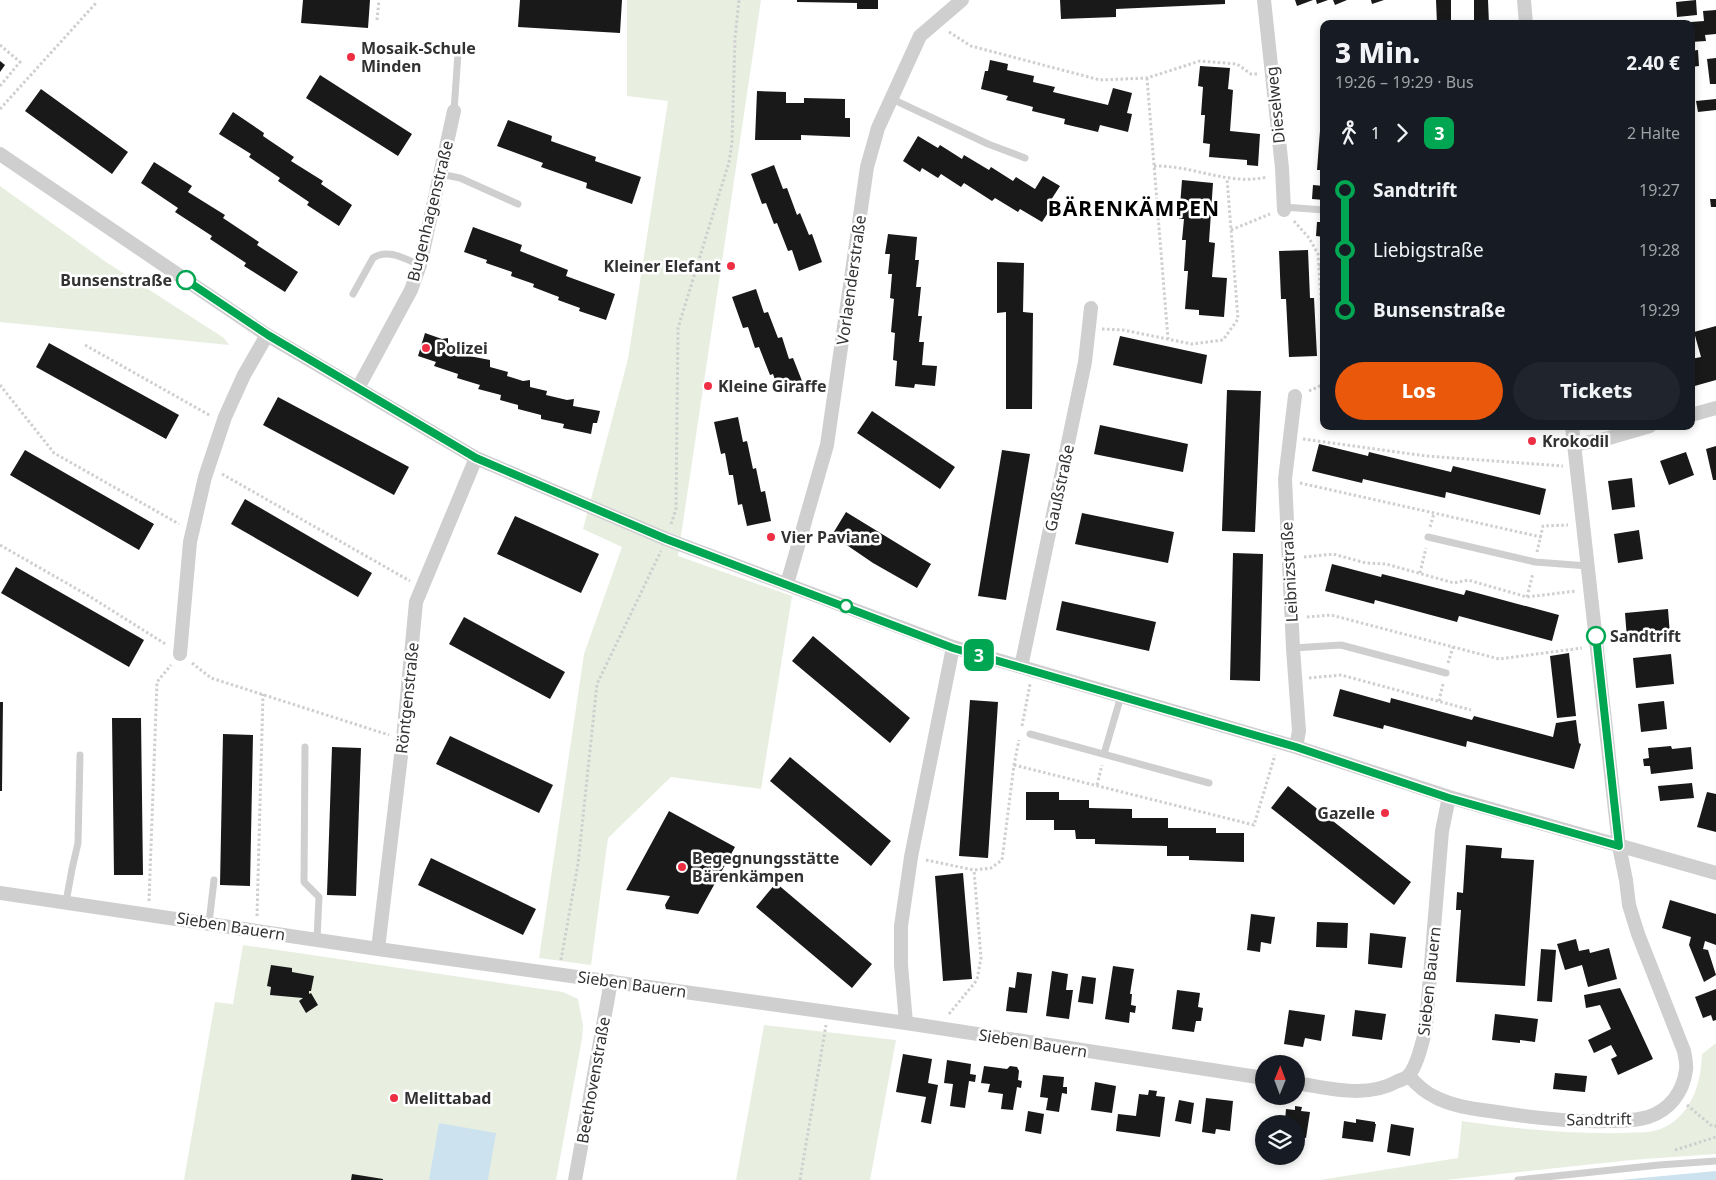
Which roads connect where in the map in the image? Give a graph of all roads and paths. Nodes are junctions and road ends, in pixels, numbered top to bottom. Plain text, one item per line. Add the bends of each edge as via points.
1 (378, 0) edge
2 (739, 0) edge
3 (962, 0) edge
4 (1264, 0) edge
5 (1524, 0) edge
6 (96, 3) dead end
7 (377, 20) dead end
8 (1526, 20) edge
9 (938, 21) junction
10 (0, 45) edge
11 (382, 48) dead end
12 (1272, 74) junction
13 (1147, 78) junction
14 (0, 86) edge
15 (892, 99) junction
16 (0, 109) edge
17 (454, 111) joint
18 (0, 154) edge
19 (1025, 158) dead end
20 (1154, 166) junction
21 (440, 174) junction
22 (1282, 174) junction
23 (1227, 178) junction
24 (518, 204) dead end
25 (1284, 208) junction
26 (1320, 210) edge
27 (1231, 230) junction
28 (420, 265) junction
29 (1319, 266) joint
30 (1320, 272) edge
31 (353, 294) dead end
32 (1091, 308) dead end
33 (1089, 328) junction
34 (268, 335) junction
35 (1168, 339) junction
36 (85, 345) dead end
37 (0, 385) edge
38 (358, 388) junction
39 (1295, 396) dead end
40 (1716, 408) edge
41 (1695, 414) edge
42 (223, 422) junction
43 (1572, 430) edge
44 (1636, 430) edge
45 (1290, 437) junction
46 (1574, 445) junction
47 (476, 458) junction
48 (209, 466) junction
49 (1577, 468) junction
50 (1285, 479) junction
51 (1583, 524) junction
52 (192, 531) junction
53 (1428, 537) dead end
54 (1541, 537) junction
55 (666, 539) junction
56 (1289, 559) junction
57 (1535, 562) junction
58 (1588, 566) junction
59 (787, 584) junction
60 (422, 588) junction
61 (1591, 589) junction
62 (1527, 597) junction
63 (1292, 618) junction
64 (1598, 646) junction
65 (953, 648) junction
66 (1293, 648) junction
67 (180, 654) joint
68 (1027, 669) junction
69 (1446, 673) dead end
70 (1295, 680) junction
71 (263, 694) dead end
72 (1121, 696) junction
73 (1471, 710) dead end
74 (1030, 734) dead end
75 (1279, 742) junction
76 (305, 747) dead end
77 (1296, 747) junction
78 (1104, 754) junction
79 (80, 755) dead end
80 (1014, 764) junction
81 (1209, 783) dead end
82 (1097, 785) junction
83 (1449, 798) junction
84 (1619, 846) junction
85 (911, 857) junction
86 (974, 870) junction
87 (1716, 873) edge
88 (214, 880) dead end
89 (0, 893) edge
90 (66, 902) junction
91 (149, 914) junction
92 (209, 923) junction
93 (257, 930) junction
94 (317, 939) junction
95 (378, 949) junction
96 (559, 973) junction
97 (611, 981) junction
98 (828, 1012) junction
99 (906, 1023) junction
100 (945, 1029) junction
101 (1409, 1076) junction
102 (1255, 1077) edge
103 (1305, 1084) edge
104 (1678, 1096) junction
105 (1716, 1126) edge
106 (1716, 1137) edge
107 (1716, 1161) edge
108 (1659, 1165) junction
109 (575, 1180) edge
110 (800, 1180) edge
111 (1518, 1180) edge

1 - 7 path
2 - 55 path via 729,162 678,328 676,509
3 - 9 street, Vorlaenderstraße
4 - 12 street, Dieselweg
5 - 8 street
6 - 16 path
9 - 13 path via 971,46 1100,80
9 - 15 street, Vorlaenderstraße via 920,36
10 - 14 path via 20,62
11 - 17 lane via 458,53
12 - 13 path via 1251,74 1237,64 1200,60
12 - 22 street, Dieselweg
13 - 20 path
15 - 19 lane
15 - 59 street, Vorlaenderstraße via 878,128 867,167 827,445
17 - 21 street, Bugenhagenstraße
18 - 34 street
20 - 23 path via 1170,166
20 - 35 path
21 - 24 lane via 460,178
21 - 28 street, Bugenhagenstraße
22 - 23 path via 1261,179
22 - 25 street, Dieselweg
23 - 27 path
25 - 26 lane
25 - 27 path
25 - 29 path via 1309,238 1318,254
27 - 35 path via 1238,319 1223,340 1192,344
28 - 31 lane via 394,255 381,254 373,258
28 - 38 street, Bugenhagenstraße via 411,290
29 - 30 path
32 - 33 street, Gaußstraße
33 - 35 path via 1123,330
33 - 68 street, Gaußstraße
34 - 38 street
34 - 42 street via 244,375
36 - 42 path
37 - 52 path via 54,453
38 - 47 street
39 - 45 street, Leibnizstraße
40 - 41 street
42 - 48 street
43 - 46 street
44 - 46 street
45 - 49 path via 1426,456
45 - 50 street, Leibnizstraße
46 - 49 street
47 - 55 street
47 - 60 street, Röntgenstraße
48 - 52 street
48 - 60 path
49 - 51 street
50 - 54 path
50 - 56 street, Leibnizstraße
51 - 54 path via 1543,526
51 - 58 street
52 - 67 street
53 - 57 lane
54 - 57 path
55 - 59 street
55 - 96 path via 597,684 578,864
56 - 62 path via 1333,554 1366,563 1386,564 1454,583 1468,580
56 - 63 street, Leibnizstraße
57 - 58 lane
57 - 62 path
58 - 61 street
59 - 65 street
60 - 95 street, Röntgenstraße via 416,602
61 - 62 path
61 - 64 street
63 - 64 path via 1331,615 1499,659
63 - 66 street, Leibnizstraße
64 - 84 street
65 - 68 street
65 - 85 street
66 - 69 lane via 1341,645
66 - 70 street, Leibnizstraße
67 - 91 path via 157,682
68 - 72 street
68 - 80 path
70 - 73 path via 1341,675
70 - 77 street, Leibnizstraße via 1299,731
71 - 93 path
72 - 75 street
72 - 78 lane
74 - 78 lane
75 - 77 street
75 - 82 path via 1254,825
76 - 94 lane via 304,882 319,897
77 - 83 street
78 - 81 lane
78 - 82 path
79 - 90 lane via 78,843
80 - 82 path
80 - 86 path via 1002,860 991,868
83 - 84 street
83 - 101 street, Sieben Bauern via 1442,831 1426,1025 1420,1052
84 - 87 street
84 - 104 street via 1629,905 1638,934 1684,1051 1687,1068
85 - 86 path
85 - 99 street via 901,926
86 - 100 path via 980,958 977,980 950,1012
88 - 92 lane
89 - 90 street, Sieben Bauern
90 - 91 street, Sieben Bauern
91 - 92 street, Sieben Bauern
92 - 93 street, Sieben Bauern
93 - 94 street, Sieben Bauern
94 - 95 street, Sieben Bauern
95 - 96 street, Sieben Bauern
96 - 97 street, Sieben Bauern
97 - 98 street, Sieben Bauern
97 - 109 street, Beethovenstraße
98 - 99 street, Sieben Bauern
98 - 110 path
99 - 100 street, Sieben Bauern
100 - 102 street, Sieben Bauern
101 - 103 street via 1370,1091 1354,1092
101 - 104 street, Sandtrift via 1435,1098 1461,1107 1542,1119 1629,1121 1661,1111
104 - 105 path
106 - 108 path via 1660,1155
107 - 108 lane
108 - 111 lane

